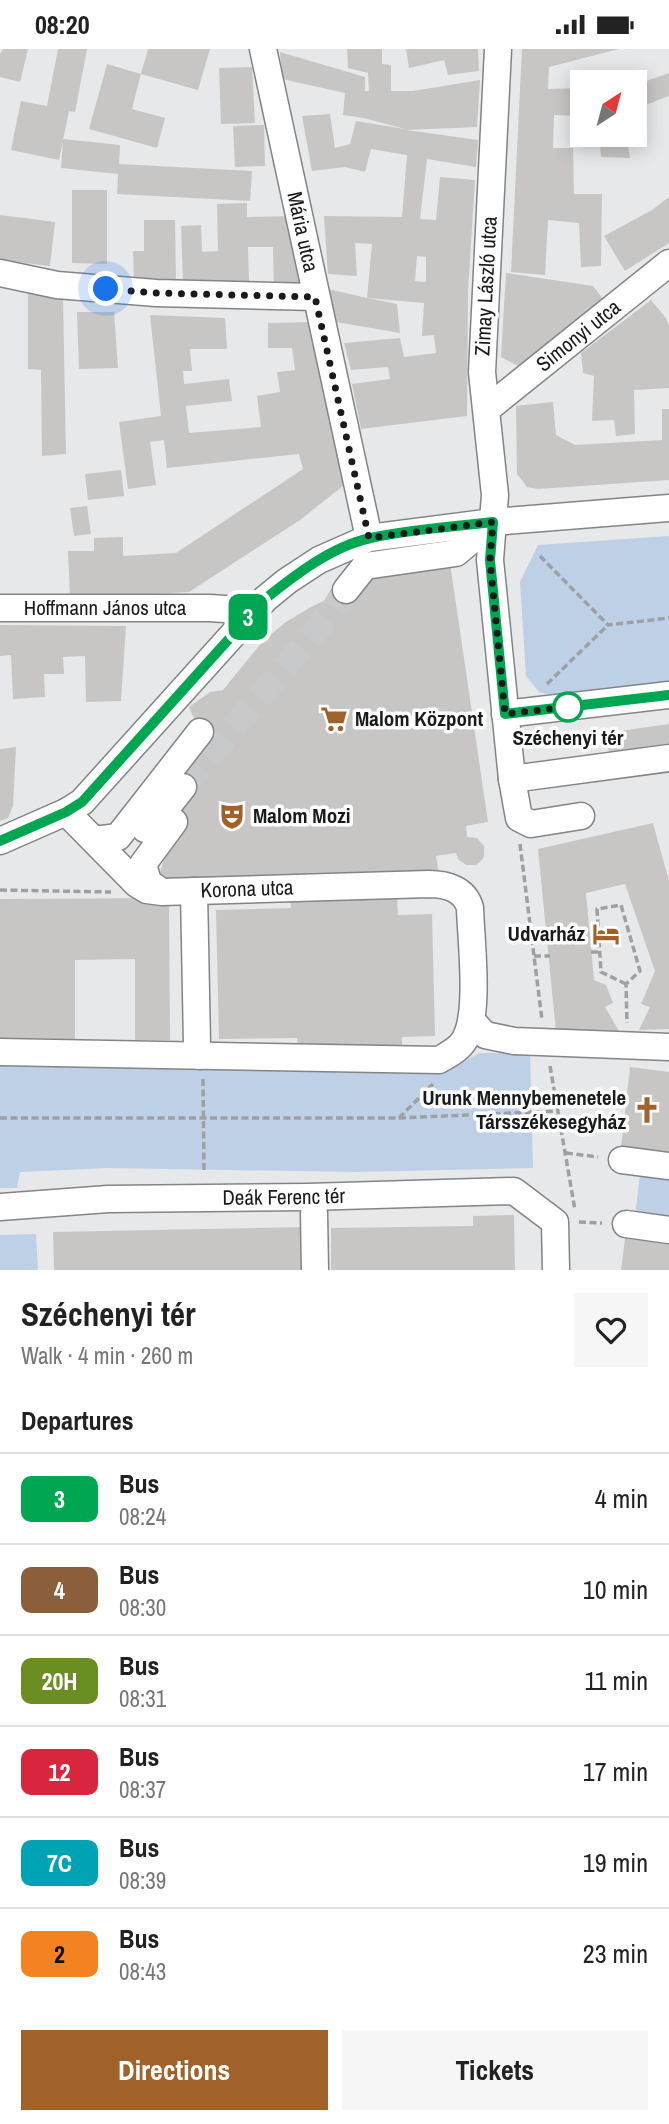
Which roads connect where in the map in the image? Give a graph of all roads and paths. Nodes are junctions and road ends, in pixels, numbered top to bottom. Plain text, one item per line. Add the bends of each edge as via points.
1 (263, 49) edge
2 (498, 49) edge
3 (669, 263) edge
4 (0, 273) edge
5 (315, 297) junction
6 (487, 409) junction
7 (669, 508) edge
8 (493, 522) junction
9 (369, 538) junction
10 (540, 556) dead end
11 (346, 590) tunnel mouth
12 (0, 608) edge
13 (253, 611) junction
14 (669, 618) edge
15 (669, 695) edge
16 (505, 714) junction
17 (200, 732) dead end
18 (669, 758) edge
19 (512, 779) junction
20 (183, 787) tunnel mouth
21 (66, 812) junction
22 (581, 816) dead end
23 (174, 822) dead end
24 (106, 839) junction
25 (0, 841) edge
26 (520, 842) dead end
27 (0, 890) edge
28 (194, 891) junction
29 (121, 892) dead end
30 (162, 893) junction
31 (591, 951) dead end
32 (600, 952) junction
33 (550, 955) dead end
34 (534, 956) junction
35 (626, 984) junction
36 (472, 1021) junction
37 (627, 1046) junction
38 (669, 1047) edge
39 (546, 1049) junction
40 (0, 1052) edge
41 (200, 1056) junction
42 (669, 1059) edge
43 (436, 1082) dead end
44 (558, 1111) junction
45 (203, 1117) junction
46 (0, 1118) edge
47 (399, 1118) junction
48 (566, 1153) junction
49 (622, 1160) joint
50 (669, 1166) edge
51 (204, 1171) dead end
52 (0, 1206) edge
53 (314, 1213) dead end
54 (625, 1224) joint
55 (669, 1230) edge
56 (315, 1270) edge
57 (556, 1270) edge

1 - 5 street, Mária utca
2 - 6 street, Zimay László utca via 482,372
3 - 6 street, Simonyi utca
4 - 5 street via 57,285 156,293
5 - 9 street, Mária utca
6 - 8 street, Zimay László utca
7 - 8 street
8 - 9 street
8 - 11 street via 456,553 365,566
8 - 16 street, Zimay László utca via 490,560
9 - 13 street via 319,560
10 - 14 path via 608,625
12 - 13 street, Hoffmann János utca
13 - 21 street via 82,802
15 - 16 street
16 - 19 street, Zimay László utca
17 - 24 street
18 - 19 street
19 - 22 street, Zimay László utca via 519,818 531,824
20 - 24 street via 152,826
21 - 24 street, Korona utca
21 - 25 street
23 - 30 street via 143,864 148,882
24 - 30 street, Korona utca via 137,884
26 - 34 path
27 - 29 path
28 - 30 street, Korona utca
28 - 36 street, Korona utca via 446,885 465,896 470,908
28 - 41 street
31 - 32 path
32 - 35 path via 601,972
32 - 35 path via 597,909 621,905 640,971
33 - 34 path
34 - 39 path
35 - 37 path
36 - 39 street via 485,1035
36 - 41 street via 464,1041 439,1059
37 - 38 street
37 - 39 street
39 - 42 street
39 - 44 path
40 - 41 street
41 - 45 path, Deák Ferenc tér
43 - 47 path
44 - 47 path
44 - 48 path
45 - 46 path
45 - 47 path
45 - 51 path, Deák Ferenc tér
48 - 49 path
48 - 54 path via 578,1222
49 - 50 street
52 - 57 street, Deák Ferenc tér via 108,1199 514,1191 555,1222
53 - 56 street
54 - 55 street

